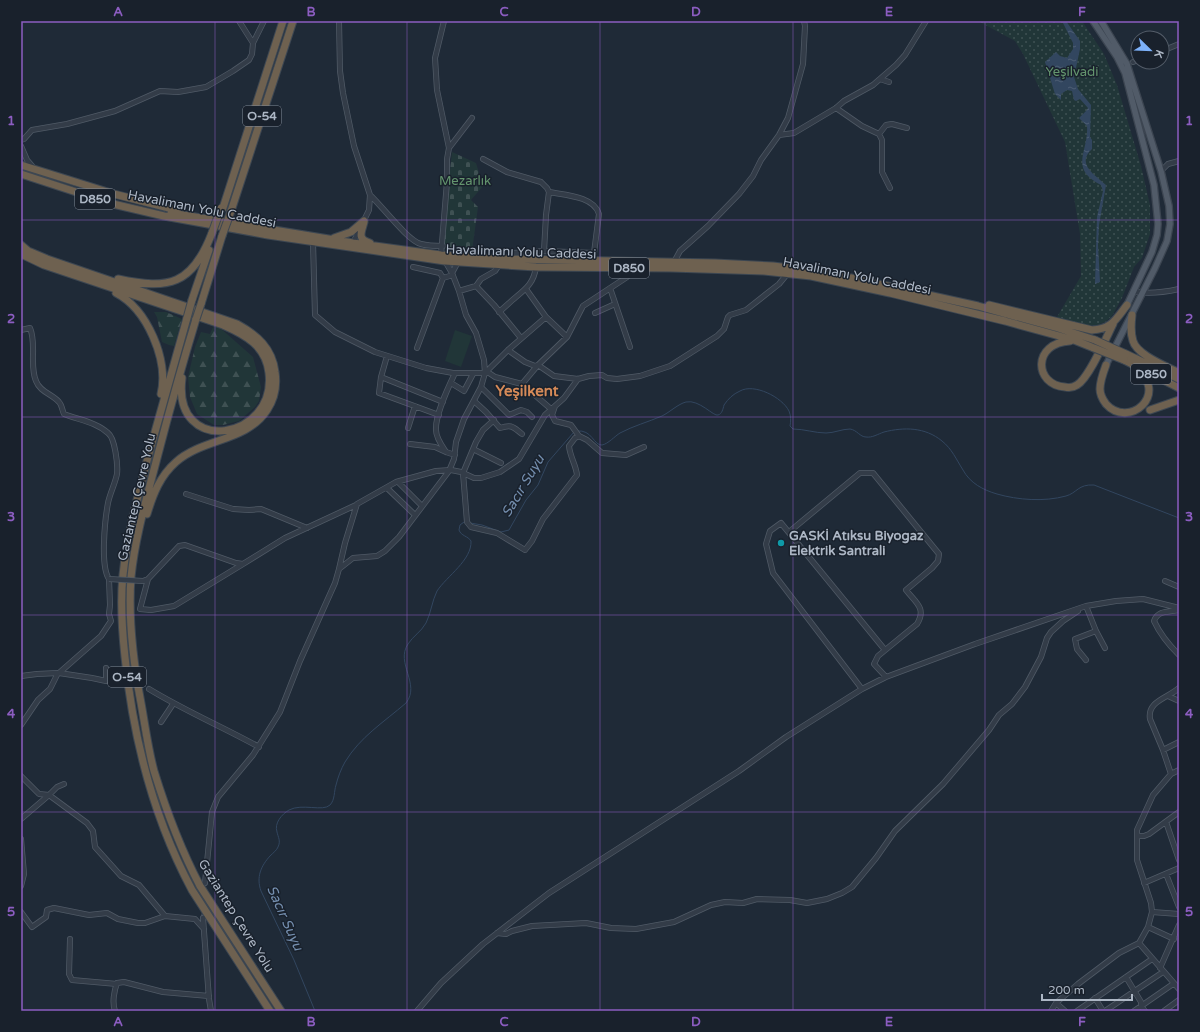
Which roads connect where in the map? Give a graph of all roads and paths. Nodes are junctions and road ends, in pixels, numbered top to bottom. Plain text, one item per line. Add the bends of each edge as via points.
1 (239, 21) edge
2 (264, 21) edge
3 (283, 21) edge
4 (292, 21) edge
5 (339, 21) edge
6 (444, 21) edge
7 (804, 21) edge
8 (926, 21) edge
9 (1093, 21) edge
10 (1101, 21) edge
11 (253, 43) junction
12 (880, 79) junction
13 (889, 82) dead end
14 (836, 108) junction
15 (472, 118) dead end
16 (907, 128) dead end
17 (879, 134) junction
18 (779, 135) junction
19 (21, 140) edge
20 (21, 146) edge
21 (449, 148) junction
22 (483, 159) dead end
23 (1179, 161) edge
24 (21, 168) edge
25 (1160, 171) junction
26 (21, 174) edge
27 (35, 174) junction
28 (21, 178) edge
29 (890, 188) dead end
30 (549, 192) junction
31 (370, 195) junction
32 (189, 221) junction
33 (364, 221) junction
34 (213, 233) junction
35 (326, 238) junction
36 (313, 242) junction
37 (21, 245) edge
38 (349, 245) junction
39 (442, 246) junction
40 (380, 247) junction
41 (544, 251) junction
42 (21, 254) edge
43 (443, 258) junction
44 (512, 259) junction
45 (458, 262) junction
46 (674, 262) junction
47 (498, 265) junction
48 (536, 266) junction
49 (413, 268) dead end
50 (632, 268) junction
51 (69, 270) junction
52 (788, 273) junction
53 (452, 274) junction
54 (443, 278) junction
55 (476, 286) junction
56 (610, 288) junction
57 (526, 289) junction
58 (1179, 289) edge
59 (907, 290) junction
60 (459, 291) junction
61 (1134, 291) junction
62 (1142, 293) junction
63 (615, 304) junction
64 (1127, 305) joint
65 (499, 312) junction
66 (595, 313) dead end
67 (1132, 315) junction
68 (546, 317) junction
69 (196, 320) junction
70 (1114, 322) junction
71 (21, 330) edge
72 (567, 337) junction
73 (521, 338) junction
74 (1074, 340) junction
75 (1094, 344) junction
76 (630, 347) dead end
77 (418, 348) dead end
78 (508, 350) junction
79 (387, 356) junction
80 (1125, 357) junction
81 (538, 365) junction
82 (1106, 365) joint
83 (1134, 365) junction
84 (485, 373) junction
85 (1179, 373) edge
86 (455, 374) junction
87 (473, 374) junction
88 (381, 377) junction
89 (578, 379) junction
90 (1179, 379) edge
91 (450, 383) junction
92 (522, 384) junction
93 (481, 388) junction
94 (1179, 388) edge
95 (474, 400) junction
96 (1179, 400) edge
97 (443, 402) junction
98 (555, 405) junction
99 (415, 406) junction
100 (551, 410) junction
101 (1150, 410) dead end
102 (439, 414) junction
103 (532, 417) dead end
104 (494, 420) junction
105 (408, 428) dead end
106 (578, 433) junction
107 (522, 434) dead end
108 (410, 444) dead end
109 (644, 447) dead end
110 (473, 449) junction
111 (446, 452) junction
112 (454, 455) junction
113 (501, 463) dead end
114 (449, 471) junction
115 (463, 473) junction
116 (398, 482) junction
117 (387, 488) junction
118 (186, 494) dead end
119 (357, 504) junction
120 (422, 506) junction
121 (415, 515) junction
122 (132, 522) junction
123 (307, 528) junction
124 (789, 532) junction
125 (243, 564) junction
126 (339, 569) junction
127 (131, 575) junction
128 (107, 577) junction
129 (145, 580) junction
130 (1165, 581) dead end
131 (1179, 587) edge
132 (1085, 606) junction
133 (1179, 609) edge
134 (1096, 632) junction
135 (1105, 648) dead end
136 (885, 650) junction
137 (1179, 654) edge
138 (1086, 660) dead end
139 (106, 668) dead end
140 (21, 676) edge
141 (886, 677) junction
142 (1179, 688) edge
143 (149, 689) dead end
144 (862, 689) junction
145 (1168, 696) junction
146 (1179, 699) edge
147 (172, 704) junction
148 (161, 722) dead end
149 (21, 725) edge
150 (1179, 742) edge
151 (259, 747) junction
152 (1163, 750) junction
153 (1179, 770) edge
154 (1171, 774) junction
155 (21, 776) edge
156 (64, 784) dead end
157 (48, 795) junction
158 (1179, 812) edge
159 (21, 819) edge
160 (1166, 822) junction
161 (1137, 836) junction
162 (21, 838) edge
163 (1179, 860) edge
164 (1179, 868) edge
165 (1166, 874) junction
166 (1144, 883) junction
167 (205, 884) tunnel mouth
168 (21, 886) edge
169 (1179, 907) edge
170 (21, 912) edge
171 (1152, 912) junction
172 (1179, 914) edge
173 (165, 916) junction
174 (203, 918) tunnel mouth
175 (1179, 925) edge
176 (1148, 927) junction
177 (204, 929) junction
178 (497, 933) junction
179 (70, 939) dead end
180 (1174, 939) junction
181 (1138, 943) junction
182 (1152, 959) junction
183 (1161, 970) junction
184 (1126, 978) junction
185 (117, 984) junction
186 (1173, 984) junction
187 (1179, 989) edge
188 (1134, 991) junction
189 (208, 996) junction
190 (1095, 998) junction
191 (1179, 1000) edge
192 (1056, 1004) junction
193 (1141, 1006) junction
194 (115, 1011) edge
195 (211, 1011) edge
196 (270, 1011) edge
197 (281, 1011) edge
198 (417, 1011) edge
199 (1051, 1011) edge
200 (1065, 1011) edge
201 (1077, 1011) edge
202 (1104, 1011) edge
203 (1134, 1011) edge
204 (1145, 1011) edge
205 (1164, 1011) edge

1 - 11 street
2 - 11 street
3 - 34 highway, Gaziantep Çevre Yolu / O-54, bridge
4 - 69 highway, Gaziantep Çevre Yolu / O-54, bridge
5 - 31 street via 343,93 354,146
6 - 21 street via 435,58 437,90
7 - 18 street via 803,64 788,118
8 - 12 street via 905,55
9 - 61 main road via 1125,73 1154,185 1158,218 1157,235
10 - 25 main road via 1127,64
11 - 19 street via 249,60 206,87 178,92 160,91 116,111 32,130
12 - 13 street
12 - 14 street
14 - 17 street
14 - 18 street via 794,133
15 - 21 street
16 - 17 street via 886,125
17 - 29 street via 882,140 882,172
18 - 46 street via 739,194 680,251
20 - 27 street
21 - 39 street
22 - 30 street via 516,176 535,179
23 - 25 street via 1168,164
24 - 27 highway, Havalimanı Yolu Caddesi / D850
25 - 62 main road via 1169,206 1170,224 1167,241
26 - 27 highway, Havalimanı Yolu Caddesi / D850
27 - 32 highway, Havalimanı Yolu Caddesi / D850 via 113,204
27 - 35 highway, Havalimanı Yolu Caddesi / D850 via 96,194 165,212
28 - 32 highway via 133,213
30 - 41 street
30 - 41 street via 581,198 597,209 599,214 594,253
31 - 33 street via 369,210
31 - 39 street via 414,240 420,244
32 - 36 highway, Havalimanı Yolu Caddesi / D850
33 - 35 highway via 355,230 343,236
33 - 38 street
33 - 40 highway via 361,237 365,242
34 - 51 highway via 194,266 167,284 148,284
34 - 122 highway, Gaziantep Çevre Yolu / O-54, bridge via 168,384
35 - 38 highway, Havalimanı Yolu Caddesi / D850
36 - 38 highway, Havalimanı Yolu Caddesi / D850
36 - 79 street via 315,315 335,332
37 - 51 highway
38 - 40 highway, Havalimanı Yolu Caddesi / D850
38 - 43 highway, Havalimanı Yolu Caddesi / D850
39 - 43 street
40 - 43 highway, Havalimanı Yolu Caddesi / D850
41 - 44 street via 513,253
42 - 51 highway via 36,262
43 - 44 highway, Havalimanı Yolu Caddesi / D850
43 - 45 highway, Havalimanı Yolu Caddesi / D850
43 - 53 street
44 - 46 highway, Havalimanı Yolu Caddesi / D850
45 - 47 highway, Havalimanı Yolu Caddesi / D850
45 - 53 street
46 - 59 highway, Havalimanı Yolu Caddesi / D850 via 773,266 813,271
47 - 48 highway, Havalimanı Yolu Caddesi / D850
47 - 55 street via 495,271 481,279
48 - 50 highway, Havalimanı Yolu Caddesi / D850
48 - 57 street via 535,274
49 - 54 street via 440,273
50 - 52 highway, Havalimanı Yolu Caddesi / D850
50 - 56 street via 626,277
51 - 69 highway via 223,325 254,342 266,358 269,389 259,411 246,424 237,428 226,431 203,428 190,418 182,404 182,376
51 - 122 highway via 128,301 146,322 161,361 162,391
51 - 127 highway via 237,324 265,345 274,366 276,380 272,400 258,421 177,461 157,486
52 - 74 highway, Havalimanı Yolu Caddesi / D850 via 906,297
52 - 89 street via 779,284 746,310 730,314 717,336 670,366 640,376 617,379 602,375
53 - 54 street
53 - 60 street
54 - 77 street
55 - 60 street
55 - 65 street
56 - 63 street
56 - 72 street via 583,306
57 - 65 street
57 - 68 street
58 - 62 street
59 - 70 highway via 974,301 1092,330 1107,328
59 - 75 highway, Havalimanı Yolu Caddesi / D850 via 1058,328
60 - 84 street via 466,315 476,333
61 - 62 street
61 - 64 main road
62 - 67 main road
63 - 66 street
63 - 76 street
64 - 70 highway
65 - 73 street
67 - 82 main road
67 - 85 highway via 1131,334 1136,347
68 - 72 street
68 - 73 street
69 - 127 highway, Gaziantep Çevre Yolu / O-54 via 148,491
70 - 74 highway via 1086,375 1077,385 1058,386 1044,374 1043,357 1058,342
71 - 128 street via 30,328 31,331 35,380 39,386 60,403 64,414 96,425 110,434 114,442 117,474 107,511 103,560
72 - 81 street
73 - 78 street
74 - 75 highway, Havalimanı Yolu Caddesi / D850
75 - 80 highway, Havalimanı Yolu Caddesi / D850, bridge
78 - 81 street via 528,364
78 - 84 street
79 - 86 street
79 - 88 street
80 - 83 highway, Havalimanı Yolu Caddesi / D850
80 - 90 highway, Havalimanı Yolu Caddesi / D850
81 - 89 street via 554,376
81 - 92 street
82 - 83 highway via 1100,391 1104,401 1116,411 1127,412 1139,409 1149,392 1147,379
83 - 94 highway, Havalimanı Yolu Caddesi / D850
84 - 87 street
84 - 92 street
84 - 93 street
86 - 87 street
86 - 91 street
87 - 91 street via 464,391
88 - 97 street
88 - 99 street via 379,393
89 - 98 street via 564,398
91 - 97 street
92 - 100 street
93 - 95 street
93 - 103 street via 509,415 521,410
95 - 104 street
95 - 112 street via 464,419
96 - 101 highway
97 - 102 street
98 - 100 street
98 - 106 street via 552,415 555,421 571,425
99 - 102 street
99 - 105 street
100 - 115 street via 545,414 519,459 500,472 482,478 474,478
102 - 111 street via 436,431
104 - 107 street via 500,428 511,426
104 - 110 street via 483,430
106 - 109 street via 602,453 626,455
106 - 115 street via 569,446 577,475 543,519 525,550 498,533 468,524
108 - 111 street via 435,447
110 - 113 street
110 - 115 street
111 - 112 street
112 - 114 street
114 - 115 street
114 - 116 street via 436,471
114 - 120 street
116 - 117 street
116 - 120 street
117 - 119 street
117 - 121 street
118 - 123 street via 234,509 261,509
119 - 123 street
119 - 126 street
120 - 121 street
121 - 126 street via 385,551 376,556 353,558
122 - 196 highway, Gaziantep Çevre Yolu / O-54 via 123,574 122,626 127,678 145,772 192,890
123 - 125 street via 285,538
124 - 136 street
124 - 136 street via 860,473 873,473 934,547 939,554 938,561 906,590 920,607 921,618 918,624
124 - 144 street via 781,523 770,531 766,544 773,573
125 - 129 street via 186,545 179,546
125 - 129 street via 174,606 151,610 140,609
126 - 151 street via 336,583 300,660 280,712
127 - 197 highway, Gaziantep Çevre Yolu / O-54 via 131,625 136,677 154,770 165,804 200,886
128 - 129 street, bridge
128 - 139 street via 111,621 101,636 59,673 106,681
130 - 131 street
132 - 133 street via 1143,599
132 - 134 street
132 - 141 street
132 - 178 street via 1051,632 1025,687 1012,704 999,715 943,784 895,831 852,887 842,893 807,903 757,899 743,903 725,902 711,905 674,922 636,929 617,929 586,923 532,926 506,934
133 - 137 street via 1162,612 1154,621 1162,636
134 - 135 street
134 - 138 street via 1074,639 1077,649
136 - 141 street via 874,664
140 - 149 street via 58,673 50,689 38,700
141 - 144 street
142 - 145 street
143 - 147 street
144 - 178 street via 549,893
145 - 146 street
145 - 152 street via 1156,702 1149,714
147 - 148 street
147 - 151 street
150 - 152 street
151 - 167 street via 218,797 212,812
152 - 154 street
153 - 154 street
154 - 161 street via 1153,795 1137,830
155 - 157 street via 39,794
156 - 157 street
157 - 159 street
157 - 173 street via 87,823 93,831 95,848 121,876 139,885
158 - 160 street
160 - 161 street via 1149,834
160 - 163 street
161 - 166 street via 1137,860
162 - 168 street via 24,874
164 - 165 street
165 - 166 street
165 - 169 street
166 - 171 street
170 - 173 street via 32,927 46,917 47,910 54,908 89,915 107,913 118,919 138,923
171 - 172 street
171 - 176 street
173 - 177 street via 195,919
174 - 177 street
175 - 180 street
176 - 180 street
176 - 181 street
177 - 189 street
178 - 198 street via 441,983
179 - 185 street via 69,974 72,980
180 - 183 street
181 - 182 street
181 - 192 street via 1119,953
182 - 183 street
182 - 184 street
183 - 186 street
183 - 188 street
184 - 188 street
184 - 190 street
185 - 189 street via 124,982 164,992
185 - 194 street via 114,997
186 - 187 street
186 - 193 street
188 - 193 street
188 - 202 street
189 - 195 street
190 - 201 street
190 - 202 street
191 - 205 street
192 - 199 street
192 - 200 street
193 - 203 street
193 - 204 street

